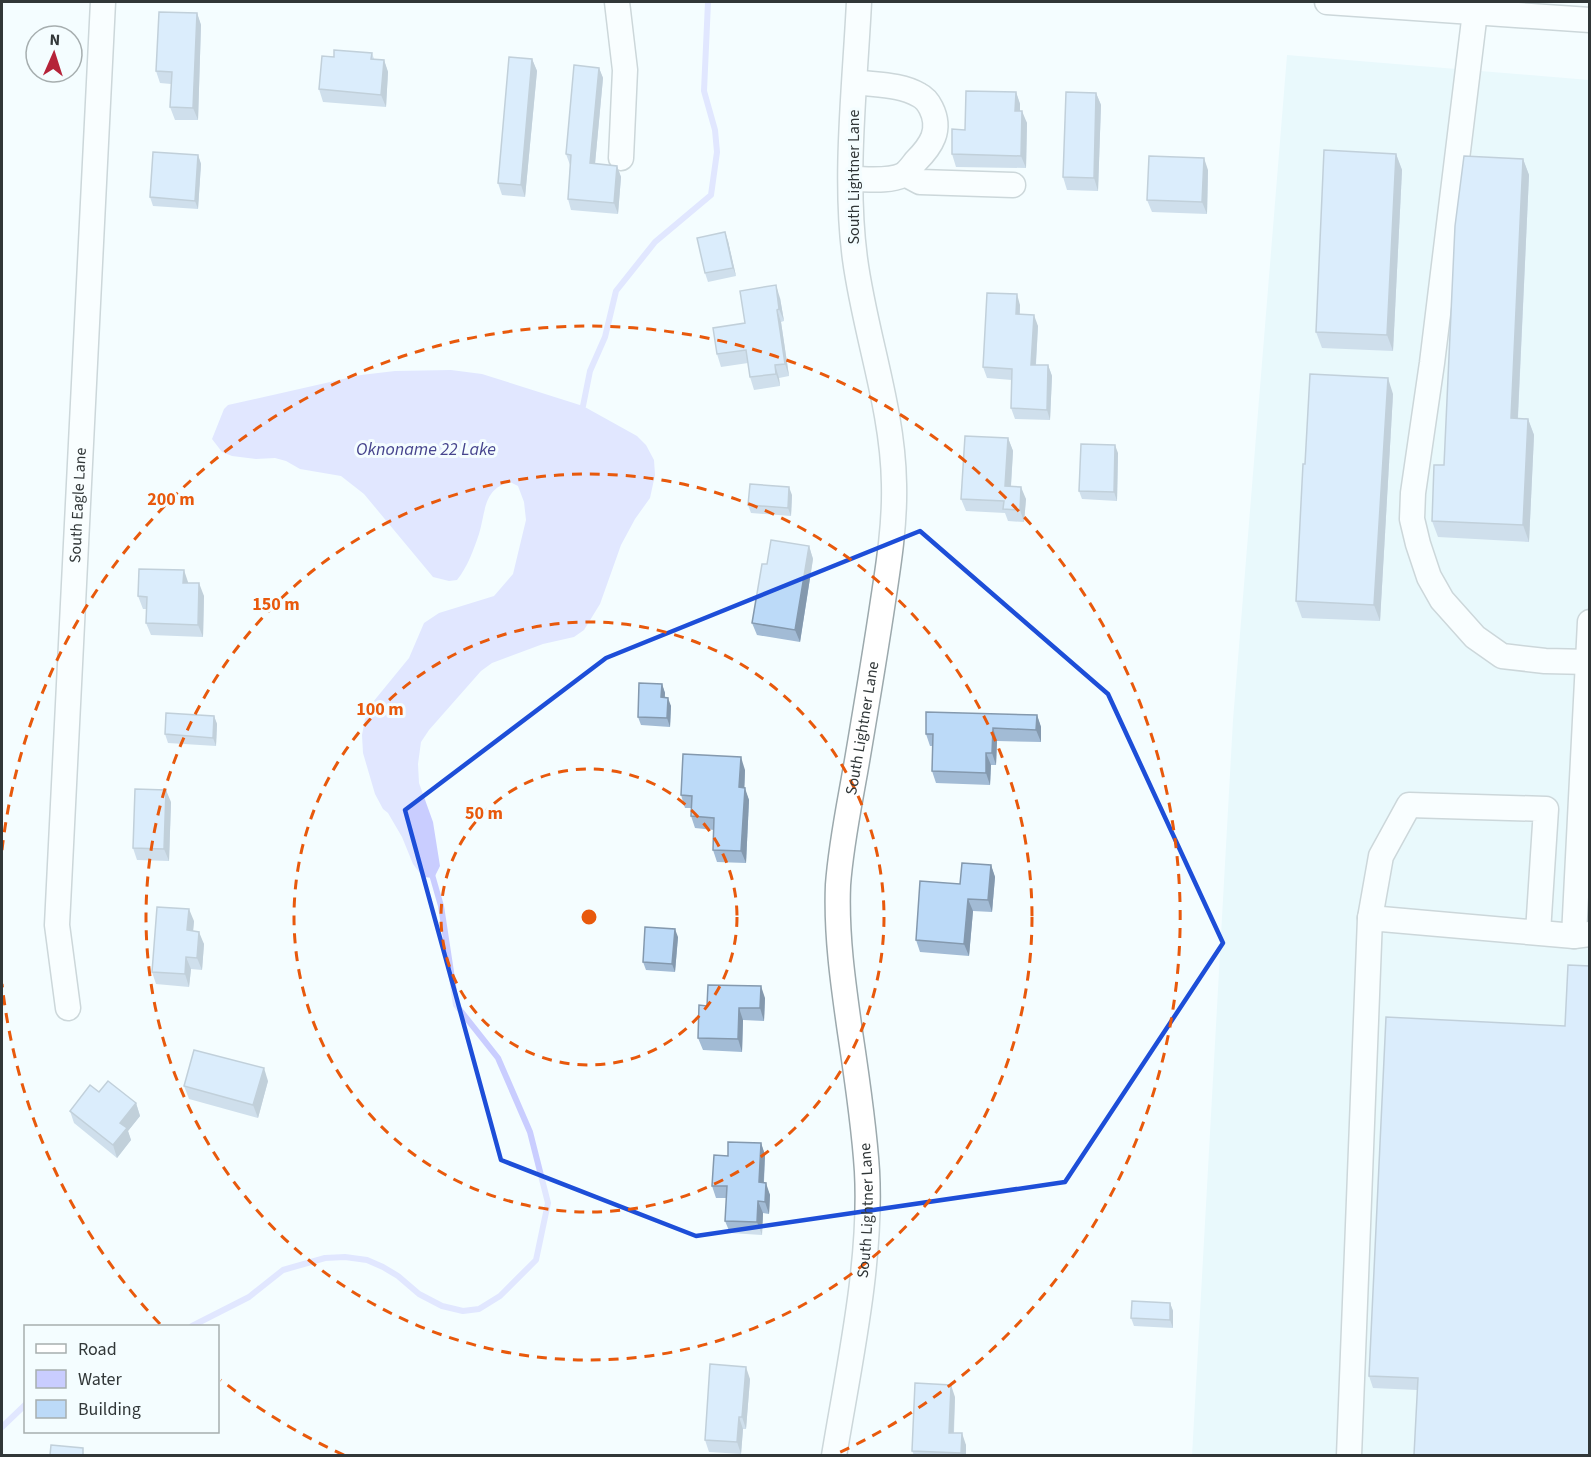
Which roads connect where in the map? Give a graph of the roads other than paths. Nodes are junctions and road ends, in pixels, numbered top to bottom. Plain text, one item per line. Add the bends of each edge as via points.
1 (103, 2) edge
2 (617, 2) edge
3 (859, 2) edge
4 (1327, 2) edge
5 (1420, 5) edge
6 (1475, 12) junction
7 (1590, 20) edge
8 (855, 82) junction
9 (621, 158) dead end
10 (905, 174) junction
11 (852, 179) junction
12 (1013, 185) dead end
13 (1590, 622) edge
14 (1588, 662) edge
15 (1370, 918) junction
16 (1538, 932) junction
17 (1582, 935) edge
18 (68, 1008) dead end
19 (834, 1455) edge
20 (1349, 1455) edge

1 - 18 street, South Eagle Lane via 57,926
2 - 9 street via 625,70
3 - 8 street, South Lightner Lane
4 - 5 street
5 - 6 street
6 - 7 street
6 - 14 street via 1412,519 1430,577 1442,600 1475,638 1502,656
8 - 10 street via 903,89 927,100 936,126 933,141
8 - 11 street, South Lightner Lane
10 - 11 street
10 - 12 street via 920,182
11 - 19 street, South Lightner Lane via 855,260 890,433 894,495 886,580 838,883 839,952 859,1089 868,1227
13 - 14 street
14 - 17 street
15 - 16 street
15 - 16 street via 1381,856 1409,805 1546,808
15 - 20 street
16 - 17 street

